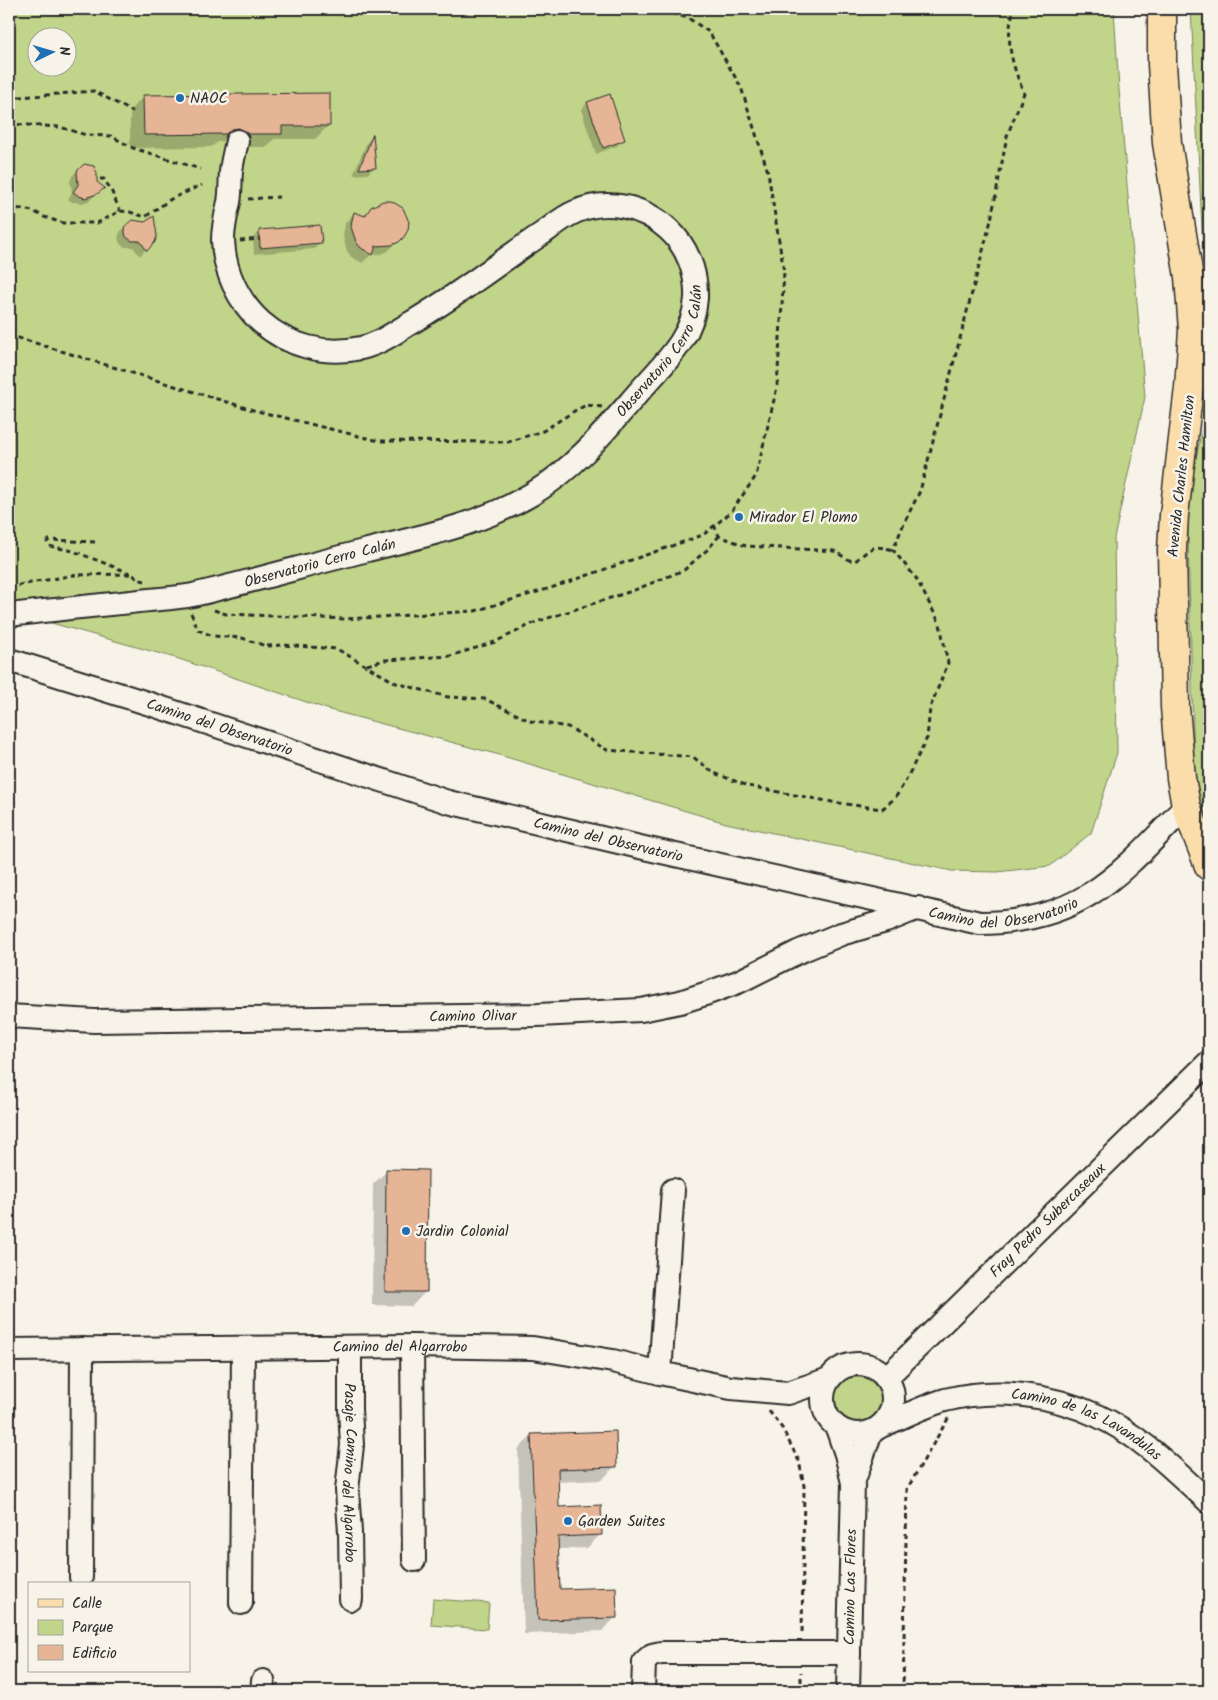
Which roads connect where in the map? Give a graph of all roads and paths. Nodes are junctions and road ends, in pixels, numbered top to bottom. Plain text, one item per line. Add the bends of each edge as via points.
1 (656, 9) edge
2 (1014, 9) edge
3 (1143, 9) edge
4 (1162, 9) edge
5 (9, 98) edge
6 (133, 112) dead end
7 (9, 124) edge
8 (237, 141) dead end
9 (1167, 143) junction
10 (200, 169) dead end
11 (100, 179) dead end
12 (202, 185) dead end
13 (278, 197) dead end
14 (230, 200) junction
15 (9, 207) edge
16 (120, 211) junction
17 (9, 335) edge
18 (620, 414) junction
19 (714, 525) junction
20 (719, 536) junction
21 (95, 542) dead end
22 (894, 550) junction
23 (133, 574) junction
24 (146, 582) dead end
25 (9, 587) edge
26 (189, 596) junction
27 (9, 615) edge
28 (9, 660) edge
29 (366, 665) junction
30 (1186, 806) junction
31 (1209, 866) edge
32 (918, 908) junction
33 (9, 1016) edge
34 (1209, 1062) edge
35 (673, 1190) dead end
36 (412, 1346) junction
37 (350, 1348) junction
38 (244, 1349) junction
39 (9, 1350) edge
40 (82, 1350) junction
41 (660, 1373) junction
42 (829, 1379) junction
43 (890, 1385) junction
44 (754, 1390) junction
45 (788, 1393) junction
46 (949, 1400) junction
47 (832, 1422) junction
48 (876, 1429) junction
49 (853, 1483) junction
50 (1209, 1502) edge
51 (414, 1560) dead end
52 (81, 1576) dead end
53 (351, 1598) dead end
54 (241, 1603) dead end
55 (849, 1653) junction
56 (802, 1654) junction
57 (643, 1691) edge
58 (801, 1691) edge
59 (848, 1691) edge
60 (903, 1691) edge

1 - 19 path via 688,18 709,32 741,87 768,172 784,272 777,387 756,476 731,512
2 - 22 path via 1010,23 1010,47 1014,70 1024,93 1007,136 992,220 920,491
3 - 9 main road, Avenida Charles Hamilton via 1156,103
4 - 9 main road, Avenida Charles Hamilton
5 - 6 path via 94,91
7 - 10 path via 60,127 111,136 133,148
8 - 14 street, Observatorio Cerro Calán via 231,168
9 - 30 main road, Avenida Charles Hamilton via 1189,277 1192,330 1190,388 1172,550 1176,717
11 - 16 path via 104,179 112,190
12 - 16 path via 170,199 145,217
13 - 14 path
14 - 18 street, Observatorio Cerro Calán via 224,228 225,258 244,304 267,328 281,337 312,349 329,351 354,349 378,342 440,306 572,212 612,205 652,216 673,234 688,257 696,283 695,311 678,349
15 - 16 path via 33,211 63,223 97,223
17 - 18 path via 252,410 379,441 508,442 543,431 587,405
18 - 26 street, Observatorio Cerro Calán via 572,465 534,493 491,515
19 - 20 path
19 - 26 path via 702,535 475,611 346,619 226,614 202,606
20 - 22 path via 746,546 834,551 855,561 874,547
20 - 29 path via 684,570 632,591 536,622 495,642 450,656 385,660
21 - 23 path via 47,542 49,546 73,550
22 - 29 path via 916,578 940,624 948,663 930,708 927,738 895,798 882,809 748,786 714,773 693,757 607,750 568,727 530,721 485,699 448,697 396,683
23 - 24 path
23 - 25 path via 74,575
26 - 27 street, Observatorio Cerro Calán
26 - 29 path via 190,612 198,630 205,633 242,638 266,646 337,649
28 - 32 street, Camino del Observatorio via 448,802
30 - 31 main road, Avenida Charles Hamilton
30 - 32 street, Camino del Observatorio via 1114,879 1060,910 1021,920 980,923
32 - 33 street, Camino Olivar via 815,945 738,982 680,1002 641,1010 538,1015 94,1021
34 - 43 street, Fray Pedro Subercaseaux
35 - 41 street
36 - 37 street, Camino del Algarrobo
36 - 41 street, Camino del Algarrobo via 533,1348 613,1361
36 - 51 street
37 - 38 street, Camino del Algarrobo
37 - 53 street, Pasaje Camino del Algarrobo via 352,1445 347,1490
38 - 40 street, Camino del Algarrobo
38 - 54 street
39 - 40 street, Camino del Algarrobo
40 - 52 street
41 - 44 street, Camino del Algarrobo
42 - 43 street via 846,1366 868,1365 878,1370
42 - 45 street, Camino del Algarrobo
42 - 47 street via 822,1398 823,1408
43 - 46 street, Camino de las Lavandulas via 913,1397
43 - 48 street via 892,1411
44 - 45 street, Camino del Algarrobo
44 - 56 path via 786,1436 799,1461 804,1486
45 - 47 street, Camino del Algarrobo
46 - 48 street, Camino de las Lavandulas
46 - 50 street, Camino de las Lavandulas via 977,1394 1015,1394 1039,1397 1098,1416 1147,1447
46 - 60 path via 955,1407 907,1488
47 - 48 street via 848,1433 859,1435
47 - 49 street, Camino Las Flores via 846,1454
48 - 49 street, Camino Las Flores
49 - 55 street, Camino Las Flores
55 - 56 street
55 - 59 street, Camino Las Flores
56 - 57 street via 652,1655 644,1662
56 - 58 path

